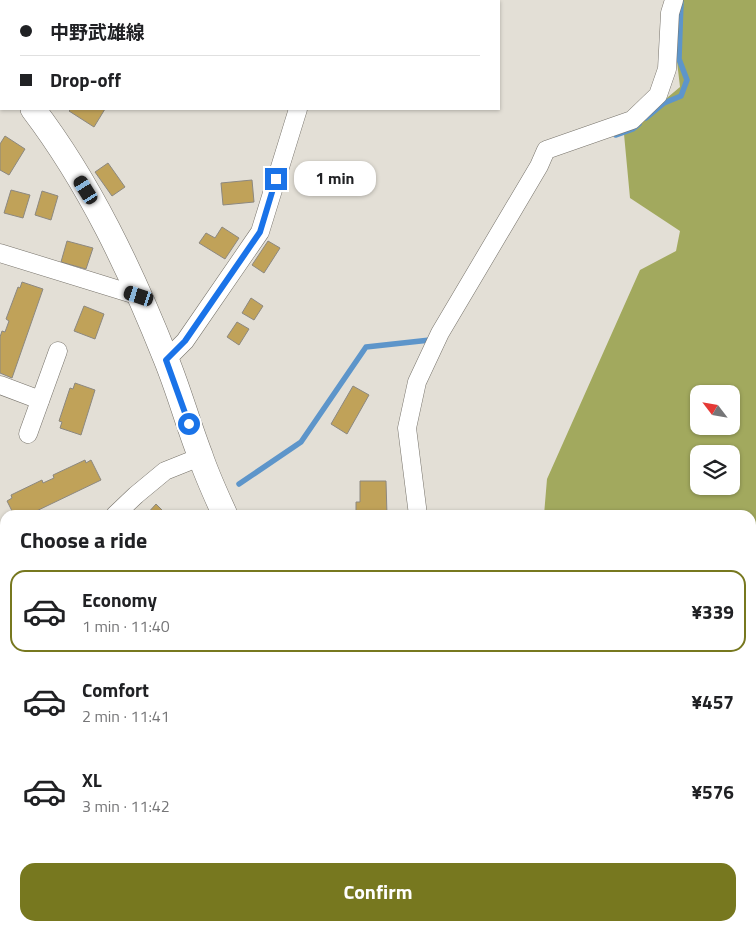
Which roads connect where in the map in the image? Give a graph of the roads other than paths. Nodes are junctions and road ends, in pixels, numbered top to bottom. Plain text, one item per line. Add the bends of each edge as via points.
1 (674, 0) edge
2 (34, 110) edge
3 (298, 110) edge
4 (1, 256) edge
5 (139, 296) junction
6 (58, 351) dead end
7 (166, 360) junction
8 (0, 385) edge
9 (40, 400) junction
10 (28, 434) dead end
11 (200, 456) junction
12 (120, 510) edge
13 (222, 510) edge
14 (417, 510) edge

1 - 14 street via 670,14 667,69 658,95 632,120 542,158 440,333 417,382 407,428
2 - 5 main road via 96,204
3 - 7 street via 260,232 185,341
4 - 5 street
5 - 7 main road
6 - 9 street
7 - 11 main road
8 - 9 street
9 - 10 street
11 - 12 street via 165,471
11 - 13 main road

